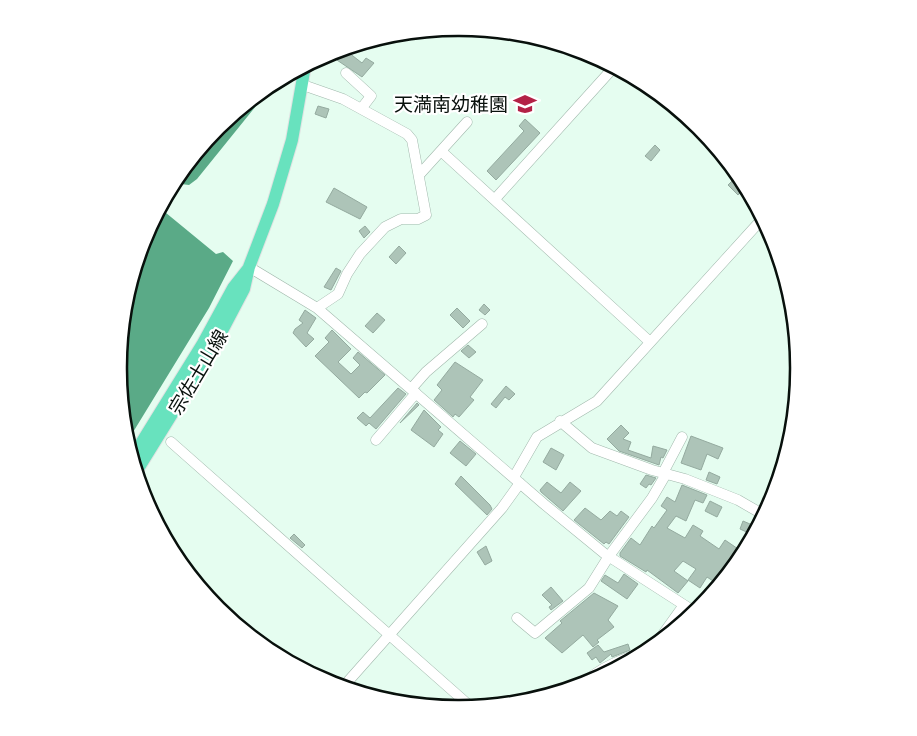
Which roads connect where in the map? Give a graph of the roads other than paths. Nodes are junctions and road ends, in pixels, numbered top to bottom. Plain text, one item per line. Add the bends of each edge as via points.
1 (609, 72) edge
2 (346, 73) dead end
3 (304, 75) edge
4 (303, 85) junction
5 (361, 109) junction
6 (467, 122) dead end
7 (441, 151) junction
8 (419, 175) junction
9 (495, 199) junction
10 (757, 224) edge
11 (249, 267) junction
12 (317, 308) junction
13 (482, 324) dead end
14 (650, 342) junction
15 (413, 391) junction
16 (560, 421) junction
17 (682, 438) dead end
18 (376, 440) dead end
19 (171, 442) dead end
20 (137, 450) edge
21 (141, 464) edge
22 (665, 473) junction
23 (517, 480) junction
24 (758, 511) edge
25 (609, 556) junction
26 (684, 605) junction
27 (688, 607) edge
28 (517, 618) dead end
29 (673, 620) edge
30 (390, 635) junction
31 (349, 681) edge
32 (463, 700) edge

1 - 9 street
2 - 5 street via 371,96
3 - 4 main road, 宗佐土山線
4 - 5 street
4 - 11 main road, 宗佐土山線 via 292,140 273,204
5 - 8 street via 407,134 412,140
6 - 7 street
7 - 8 street
7 - 9 street
8 - 12 street via 426,215 418,219 401,219 386,227 360,254 338,294
9 - 14 street
10 - 14 street
11 - 12 street
11 - 20 main road, 宗佐土山線 via 233,288
11 - 21 main road, 宗佐土山線 via 244,290 214,346
12 - 15 street
13 - 15 street via 426,372
14 - 16 street via 597,401
15 - 18 street
15 - 23 street
16 - 22 street via 592,448
16 - 23 street via 537,437
17 - 22 street
19 - 30 street
22 - 24 street via 738,500
22 - 25 street via 647,505
23 - 25 street
23 - 30 street via 502,508
25 - 26 street
25 - 28 street via 589,588 535,633
26 - 27 street
26 - 29 street
30 - 31 street
30 - 32 street

